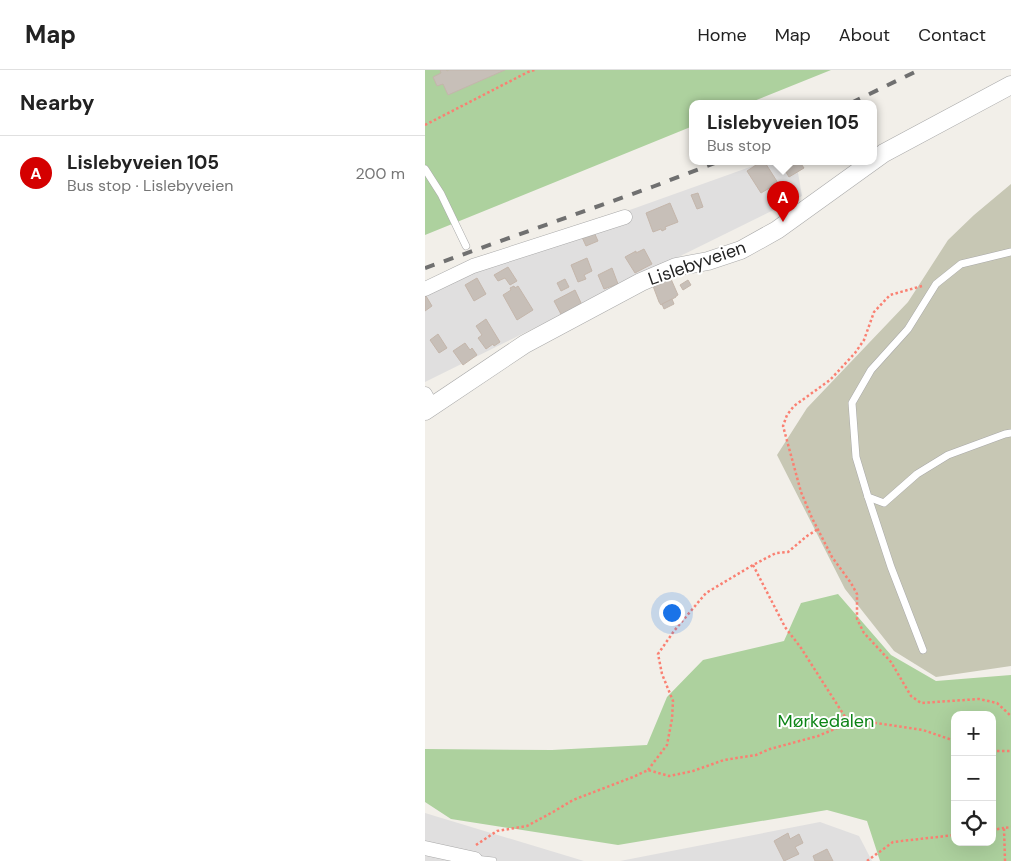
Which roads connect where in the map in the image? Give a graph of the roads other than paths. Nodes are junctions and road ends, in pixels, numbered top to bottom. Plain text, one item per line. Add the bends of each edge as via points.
1 (1011, 85) edge
2 (877, 158) edge
3 (867, 165) edge
4 (425, 169) edge
5 (625, 217) dead end
6 (466, 246) dead end
7 (1011, 252) edge
8 (425, 289) edge
9 (427, 404) edge
10 (1011, 433) edge
11 (868, 497) junction
12 (923, 650) dead end
13 (425, 848) edge
14 (474, 860) edge
15 (493, 861) edge

1 - 2 street, Lislebyveien
3 - 9 street, Lislebyveien via 777,230 741,250 676,267 641,282 525,344
4 - 6 lane
5 - 8 street via 471,262
7 - 11 lane via 961,264 936,284 908,329 866,378 852,402 856,457
10 - 11 lane via 948,454 917,474 884,503
11 - 12 lane
13 - 14 street
14 - 15 lane

